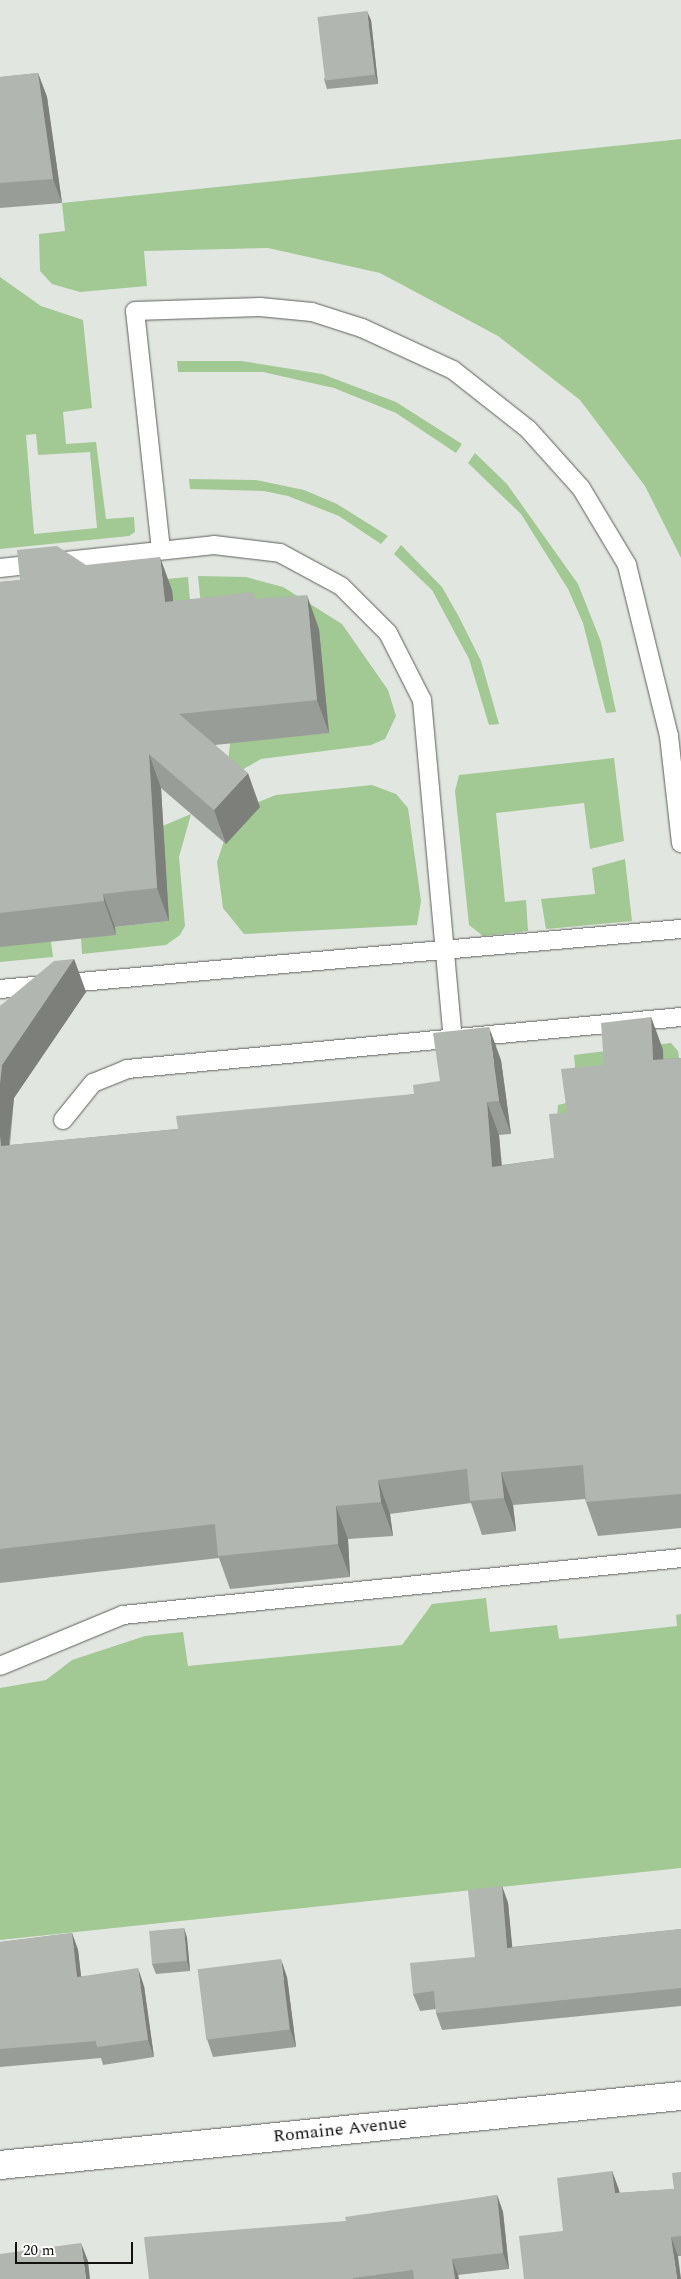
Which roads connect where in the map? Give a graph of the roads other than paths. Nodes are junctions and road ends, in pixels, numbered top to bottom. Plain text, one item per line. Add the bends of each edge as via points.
1 (161, 550) junction
2 (0, 568) edge
3 (681, 843) edge
4 (681, 928) edge
5 (445, 952) junction
6 (0, 989) edge
7 (681, 1017) edge
8 (453, 1039) junction
9 (63, 1120) dead end
10 (681, 1558) edge
11 (0, 1666) edge
12 (681, 2096) edge
13 (0, 2165) edge

1 - 2 lane
1 - 3 lane via 135,312 260,307 312,312 362,328 453,370 528,429 581,488 627,566 668,736
1 - 5 lane via 214,545 280,553 341,586 388,632 422,700
4 - 5 lane
5 - 6 lane
5 - 8 lane
7 - 8 lane
8 - 9 lane via 127,1069 94,1083
10 - 11 lane via 123,1615
12 - 13 street, Romaine Avenue

